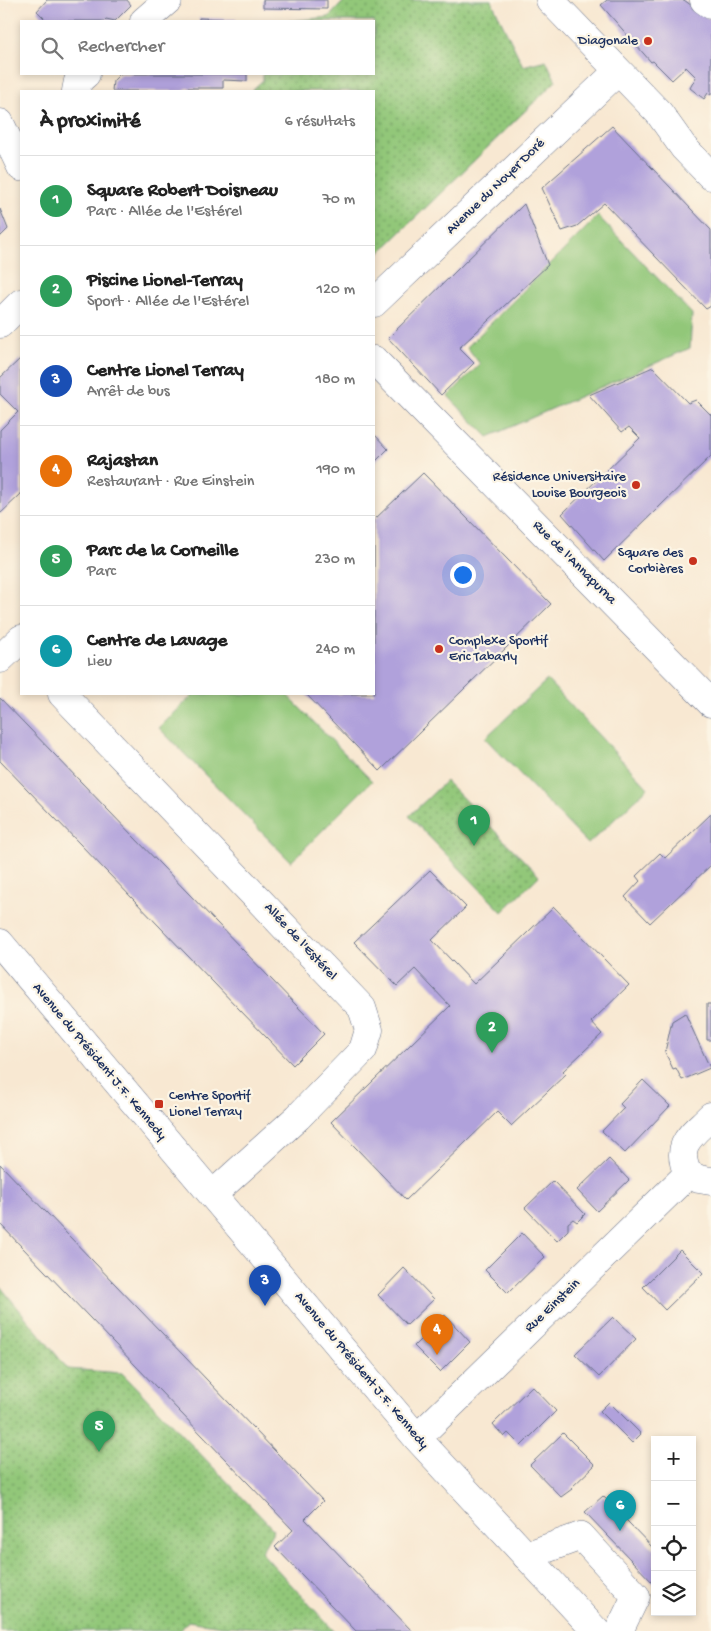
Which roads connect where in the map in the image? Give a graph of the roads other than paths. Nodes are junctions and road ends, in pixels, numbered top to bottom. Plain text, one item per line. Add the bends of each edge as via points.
1 (168, 0) edge
2 (550, 0) edge
3 (704, 0) edge
4 (711, 6) edge
5 (145, 20) edge
6 (618, 71) junction
7 (85, 75) edge
8 (76, 90) edge
9 (0, 123) edge
10 (20, 165) edge
11 (711, 176) edge
12 (375, 302) edge
13 (20, 304) edge
14 (0, 324) edge
15 (375, 361) edge
16 (63, 695) edge
17 (711, 703) edge
18 (0, 943) edge
19 (711, 1116) edge
20 (700, 1177) edge
21 (212, 1195) junction
22 (417, 1438) junction
23 (526, 1556) junction
24 (596, 1631) edge
25 (619, 1631) edge

1 - 5 street
2 - 6 street
3 - 4 street
6 - 11 street via 659,113 684,148
6 - 12 street, Avenue du Noyer Doré
7 - 8 street via 78,81
9 - 10 street
13 - 14 street
15 - 17 street, Rue de l'Annapurna
16 - 21 street, Allée de l'Estérel via 362,1008 368,1030 363,1050 285,1130
18 - 21 street, Avenue du Président J.F. Kennedy
19 - 20 street, Rue Einstein via 687,1140 681,1152
20 - 22 street, Rue Einstein
21 - 22 street, Avenue du Président J.F. Kennedy
22 - 23 street, Avenue du Président J.F. Kennedy
23 - 24 street, Avenue du Président J.F. Kennedy
23 - 25 street via 581,1536 636,1596

